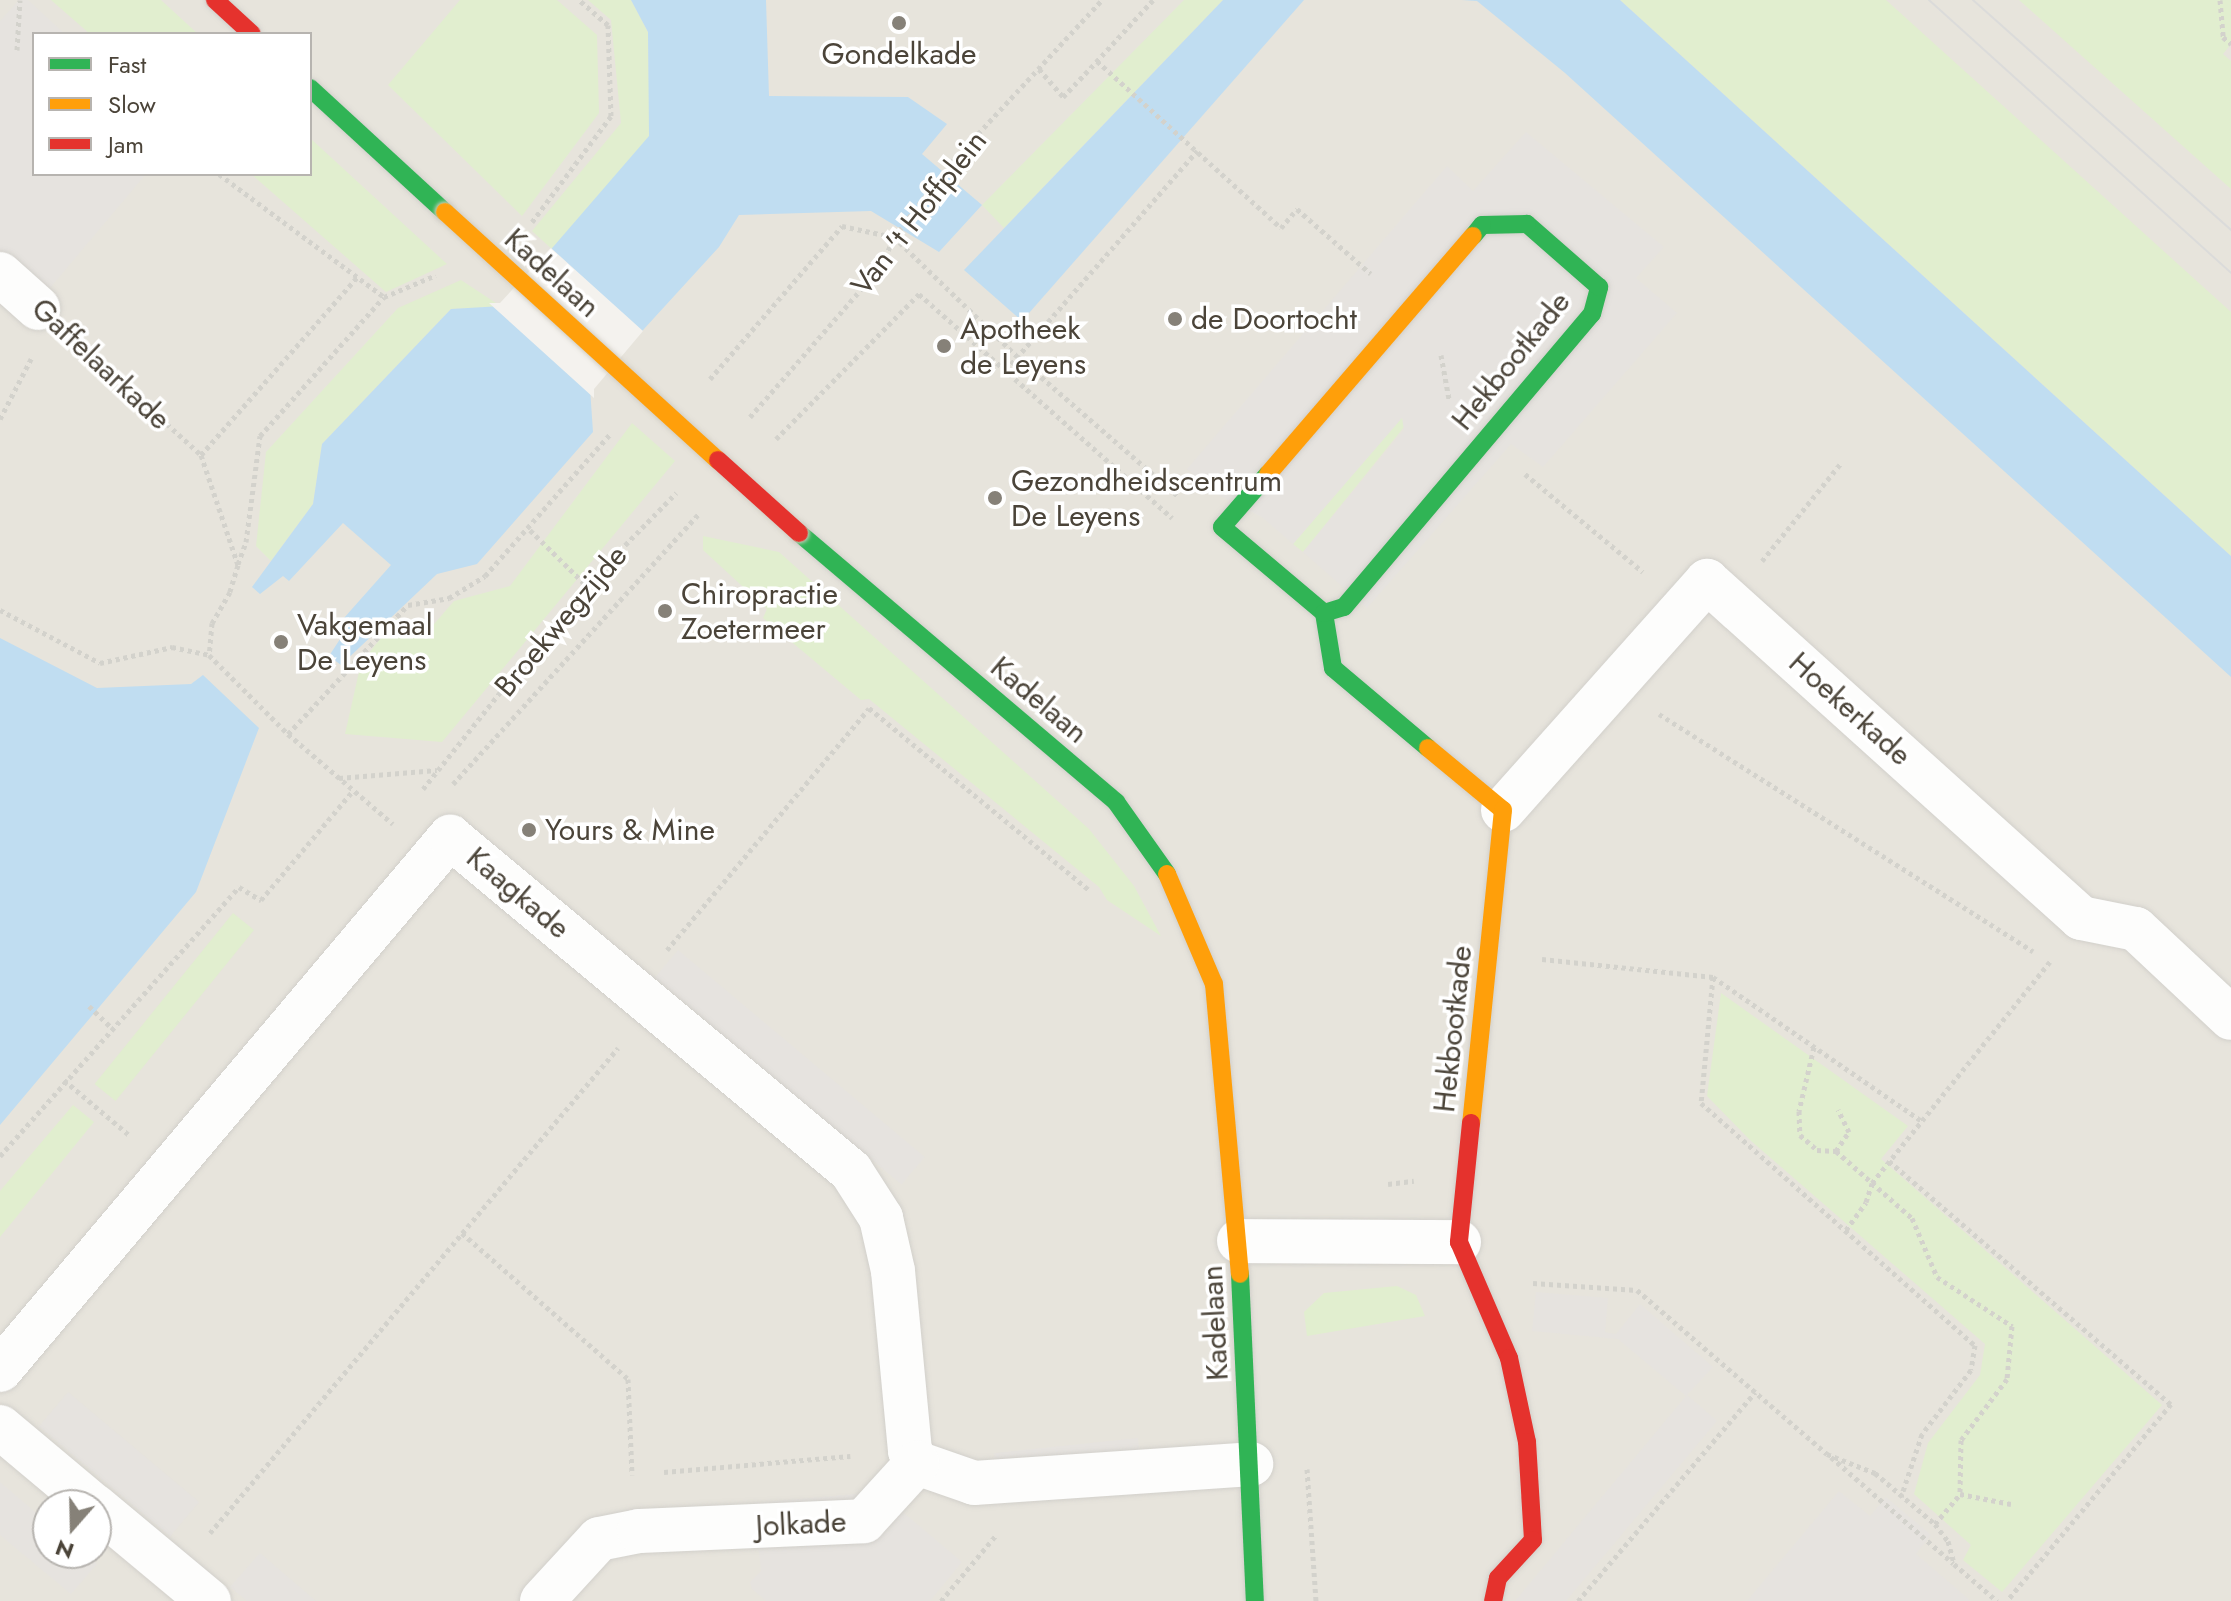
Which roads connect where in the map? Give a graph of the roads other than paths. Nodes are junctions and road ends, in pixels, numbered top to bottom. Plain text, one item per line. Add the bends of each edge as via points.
1 (215, 0) edge
2 (250, 32) edge
3 (312, 90) edge
4 (0, 274) edge
5 (45, 313) road end
6 (1324, 613) junction
7 (1503, 810) junction
8 (2231, 1018) edge
9 (1239, 1241) junction
10 (1459, 1242) junction
11 (0, 1370) edge
12 (0, 1427) edge
13 (917, 1463) junction
14 (1251, 1464) junction
15 (75, 1489) edge
16 (112, 1520) edge
17 (209, 1601) edge
18 (542, 1601) edge
19 (1255, 1601) edge
20 (1493, 1601) edge

1 - 2 street
3 - 9 street, Kadelaan, bridge via 799,533 1116,802 1174,883 1214,984
4 - 5 street, Gaffelaarkade
6 - 6 street, Hekbootkade via 1344,607 1592,314 1599,287 1527,224 1482,225 1222,527
6 - 7 street via 1333,668
7 - 8 street, Hoekerkade via 1707,581 2081,918 2136,929
7 - 10 street, Hekbootkade
9 - 10 street
9 - 14 street, Kadelaan
10 - 20 street via 1509,1358 1527,1442 1533,1540 1498,1578
11 - 13 street, Kaagkade via 450,837 851,1171 881,1218 893,1271 910,1451
12 - 15 street
13 - 14 street via 974,1483
13 - 18 street, Jolkade via 864,1521 639,1531 599,1539
14 - 19 street, Kadelaan
16 - 17 street

